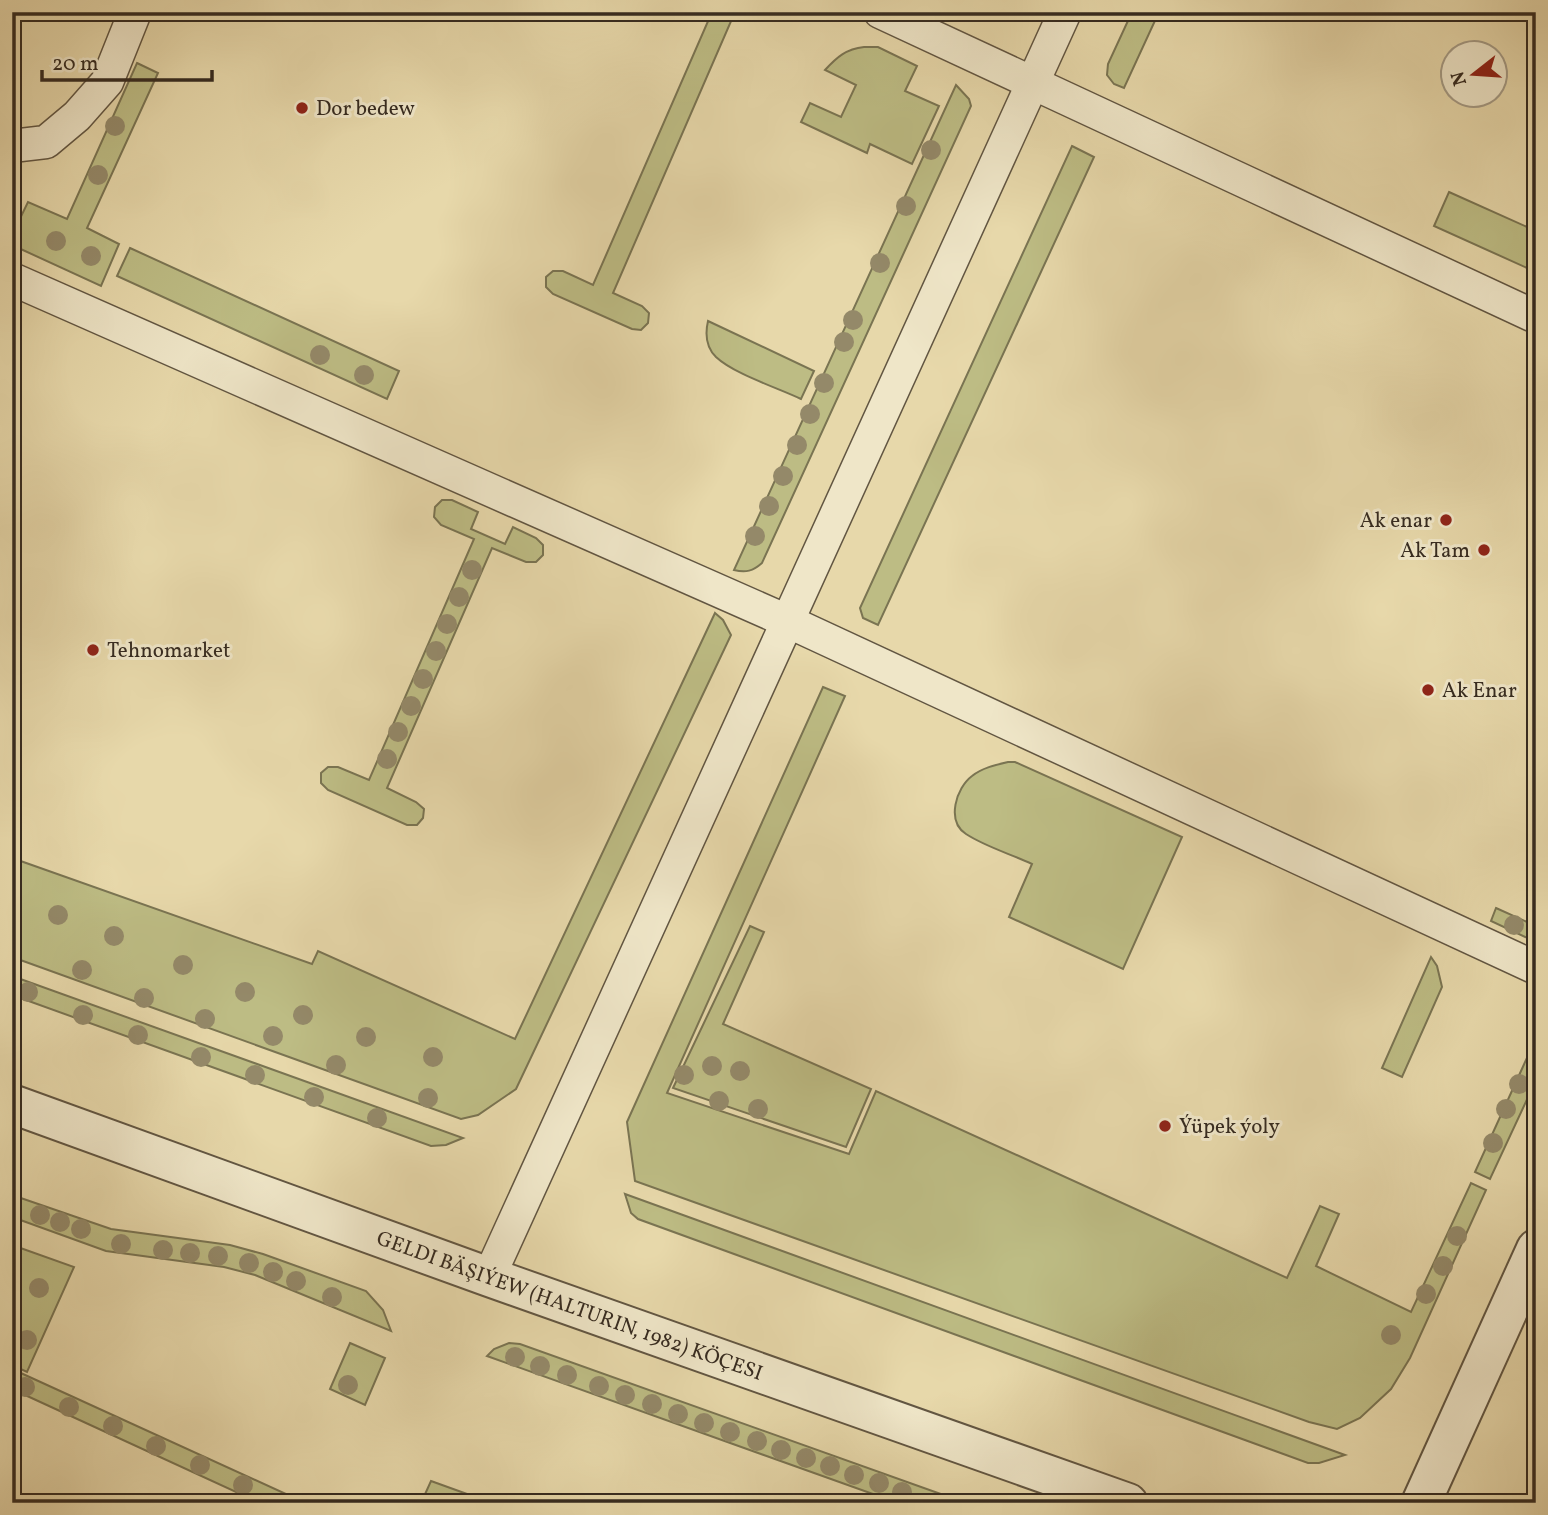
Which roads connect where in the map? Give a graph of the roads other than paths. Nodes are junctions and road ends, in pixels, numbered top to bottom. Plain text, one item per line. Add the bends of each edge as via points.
1 (135, 12) edge
2 (880, 12) edge
3 (1065, 12) edge
4 (1033, 82) junction
5 (12, 146) edge
6 (12, 279) edge
7 (1536, 317) edge
8 (786, 621) junction
9 (1536, 968) edge
10 (12, 1104) edge
11 (1536, 1249) edge
12 (489, 1278) junction
13 (1128, 1503) edge
14 (1421, 1503) edge

1 - 5 lane via 107,82 76,116 46,142
2 - 4 lane
3 - 4 lane
4 - 7 lane
4 - 8 lane
6 - 8 lane
8 - 9 lane
8 - 12 lane
10 - 12 street, GELDI BÄŞIÝEW (HALTURIN, 1982) KÖÇESI
11 - 14 street
12 - 13 street, GELDI BÄŞIÝEW (HALTURIN, 1982) KÖÇESI

